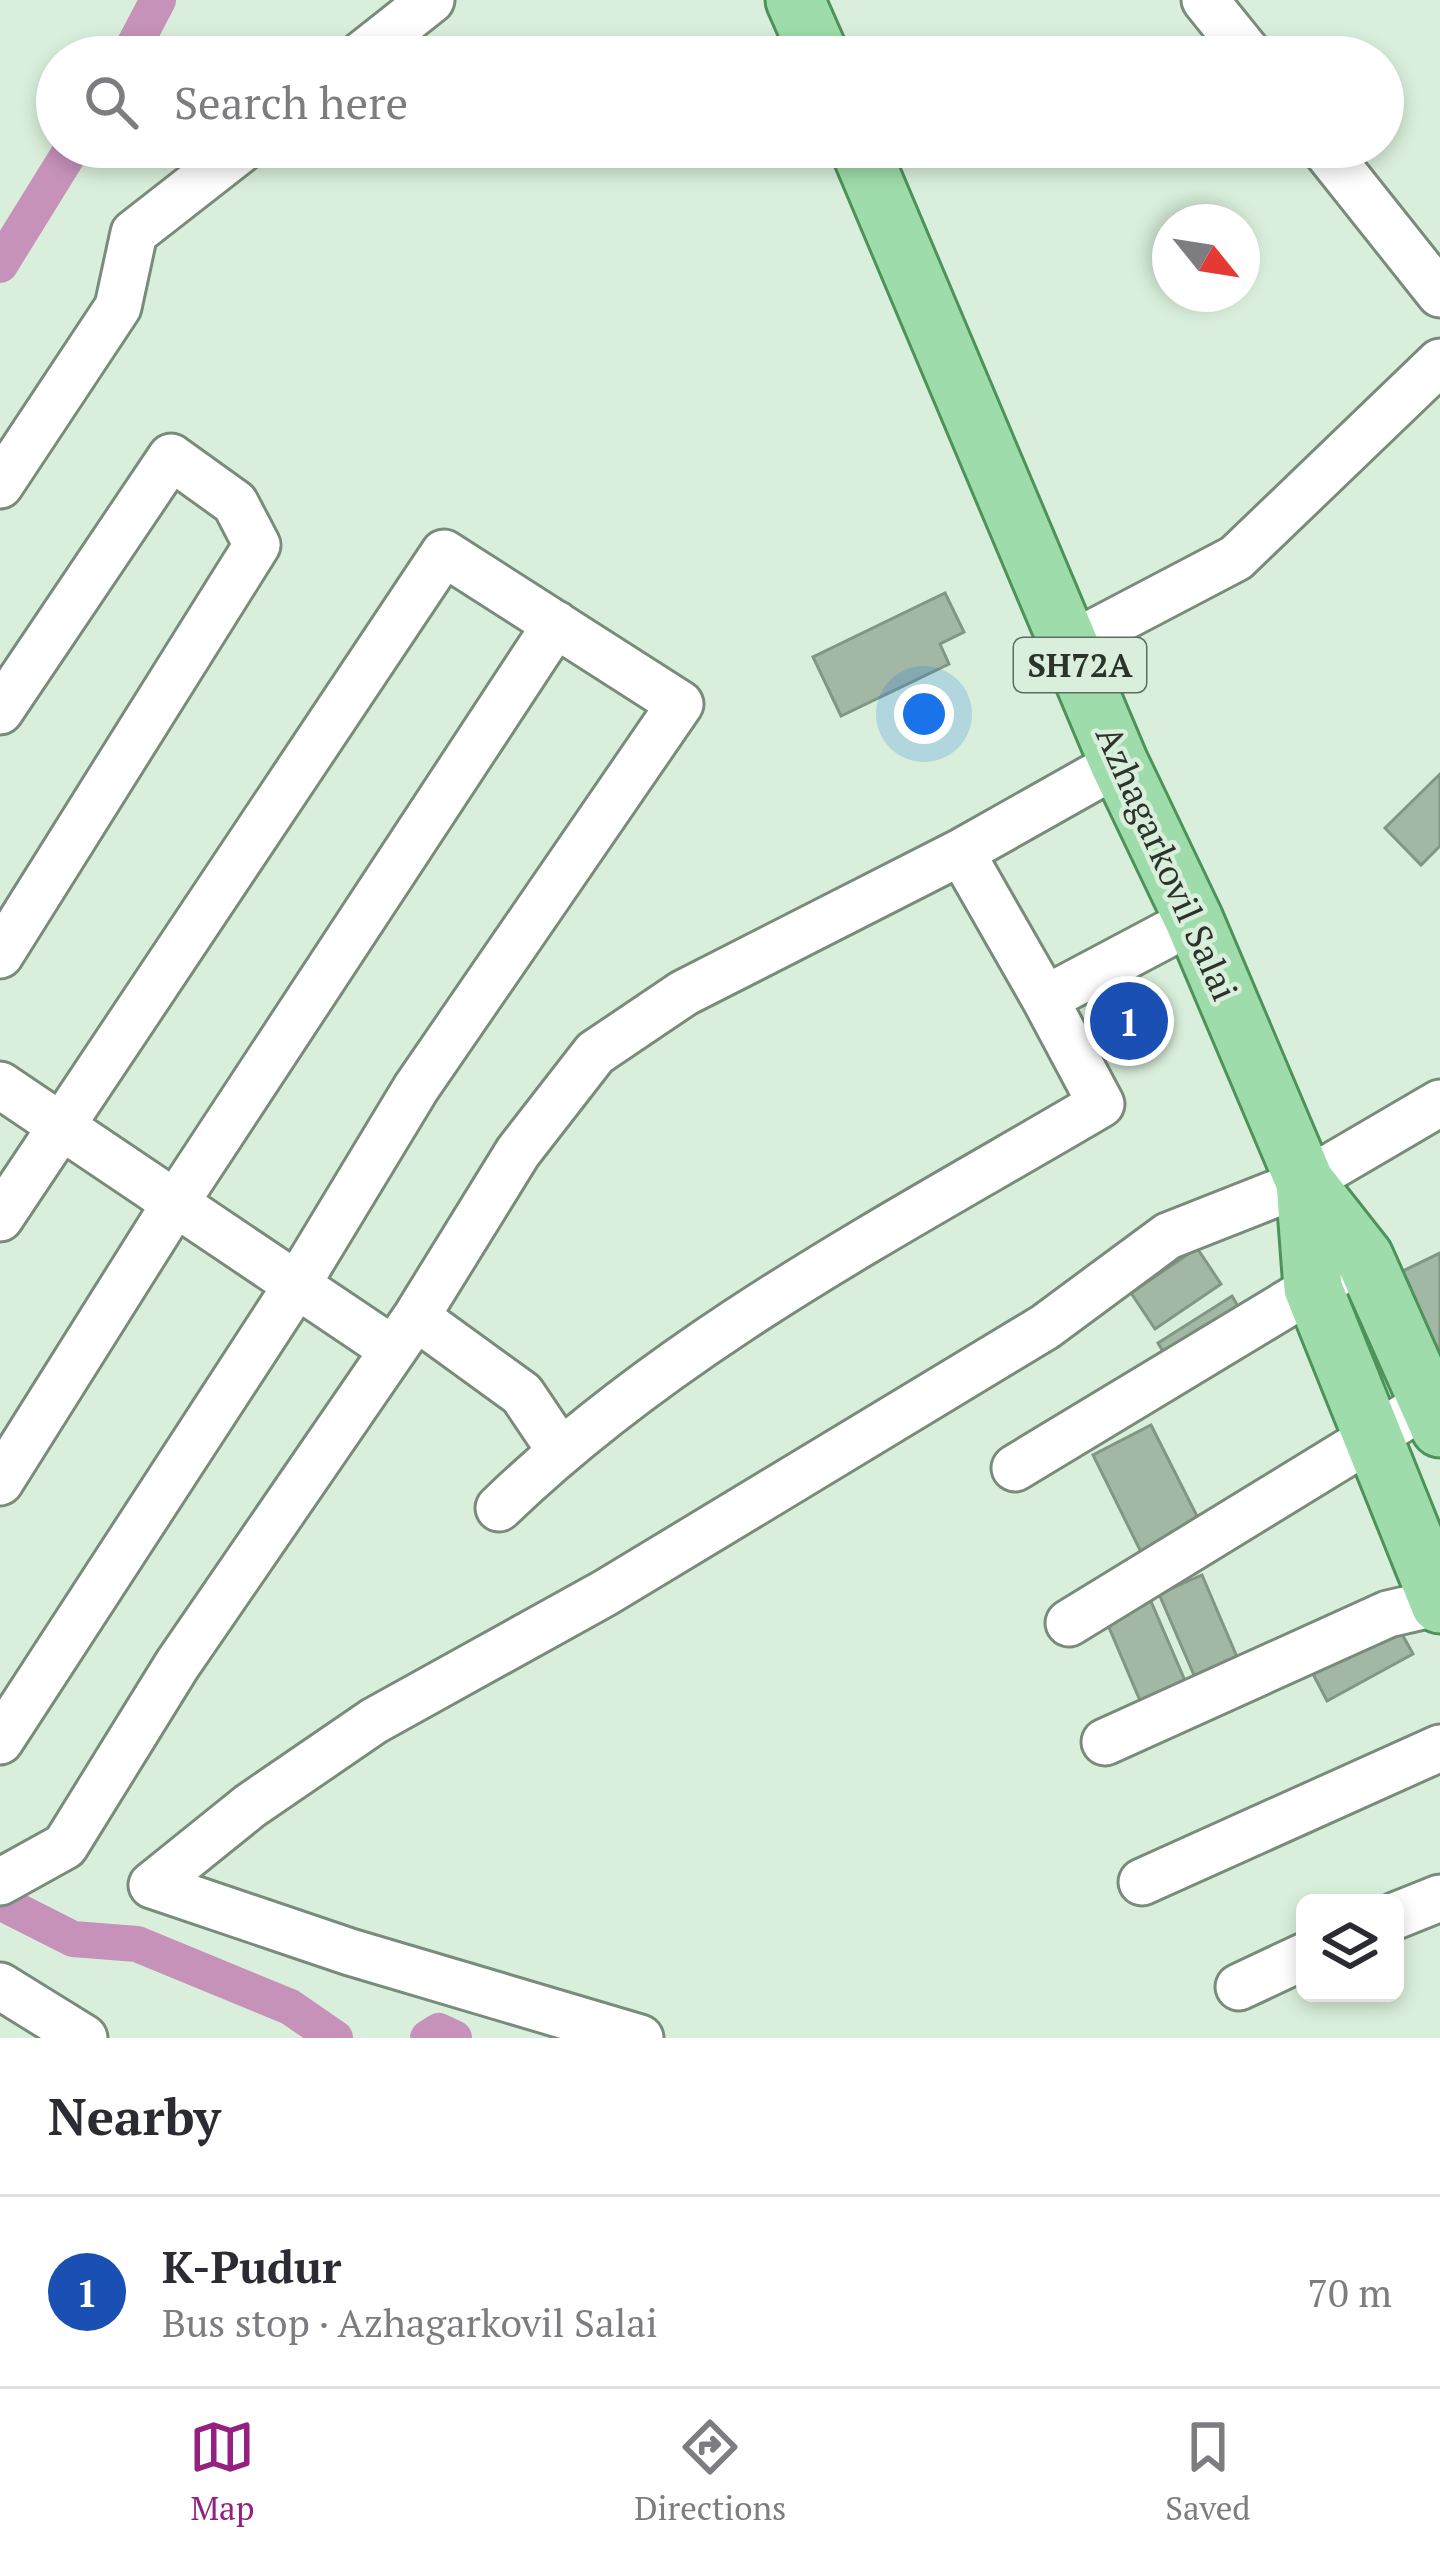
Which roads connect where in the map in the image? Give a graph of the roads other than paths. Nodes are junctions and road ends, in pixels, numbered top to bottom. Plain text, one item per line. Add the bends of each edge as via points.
1 (431, 0) edge
2 (795, 0) edge
3 (1205, 0) edge
4 (386, 36) edge
5 (811, 36) edge
6 (1234, 36) edge
7 (217, 168) edge
8 (868, 168) edge
9 (1340, 168) edge
10 (1440, 294) edge
11 (1440, 362) edge
12 (0, 485) edge
13 (556, 624) junction
14 (1072, 644) junction
15 (0, 711) edge
16 (1119, 763) junction
17 (961, 852) junction
18 (1194, 920) junction
19 (0, 955) edge
20 (1046, 999) junction
21 (0, 1085) edge
22 (1440, 1103) edge
23 (60, 1125) junction
24 (1305, 1182) junction
25 (176, 1202) junction
26 (0, 1218) edge
27 (1364, 1257) junction
28 (298, 1283) junction
29 (1313, 1288) junction
30 (404, 1333) junction
31 (1434, 1416) edge
32 (1373, 1436) junction
33 (560, 1449) junction
34 (1015, 1468) dead end
35 (0, 1482) edge
36 (499, 1508) dead end
37 (1440, 1603) edge
38 (1069, 1623) dead end
39 (0, 1741) edge
40 (1105, 1742) dead end
41 (1440, 1748) edge
42 (7, 1871) edge
43 (1142, 1882) dead end
44 (1440, 1898) edge
45 (1404, 1912) edge
46 (1296, 1959) edge
47 (0, 1986) edge
48 (1240, 1987) dead end
49 (84, 2038) edge
50 (640, 2038) edge

1 - 4 street
2 - 5 main road
3 - 6 street
7 - 12 street via 134,233 118,307
8 - 14 main road, Azhagarkovil Salai / SH72A
9 - 10 street
11 - 14 street via 1236,558
13 - 23 street via 444,553
13 - 25 street
13 - 28 street via 680,704 416,1088
14 - 16 main road, Azhagarkovil Salai / SH72A
15 - 19 street via 171,457 235,503 257,545
16 - 17 street
16 - 18 main road, Azhagarkovil Salai / SH72A
17 - 20 street
17 - 30 street via 684,993 595,1053 518,1152
18 - 20 street
18 - 24 main road, Azhagarkovil Salai / SH72A
20 - 33 street via 1101,1104 772,1298
21 - 23 street
22 - 24 street
23 - 25 street
23 - 26 street
24 - 27 main road, Azhagarkovil Salai / SH72A
24 - 29 main road, Azhagarkovil Salai / SH72A
24 - 50 street via 1168,1236 1025,1339 605,1593 374,1721 152,1885
25 - 28 street
25 - 35 street
27 - 29 street
27 - 31 main road, Azhagarkovil Salai / SH72A
28 - 30 street
28 - 39 street
29 - 32 main road, Azhagarkovil Salai / SH72A
29 - 34 street
30 - 33 street via 522,1394
30 - 42 street via 177,1665 65,1846
31 - 32 street
32 - 37 main road, Azhagarkovil Salai / SH72A
32 - 38 street
33 - 36 street
37 - 40 street via 1388,1614
41 - 43 street
44 - 45 street
46 - 48 street
47 - 49 street

